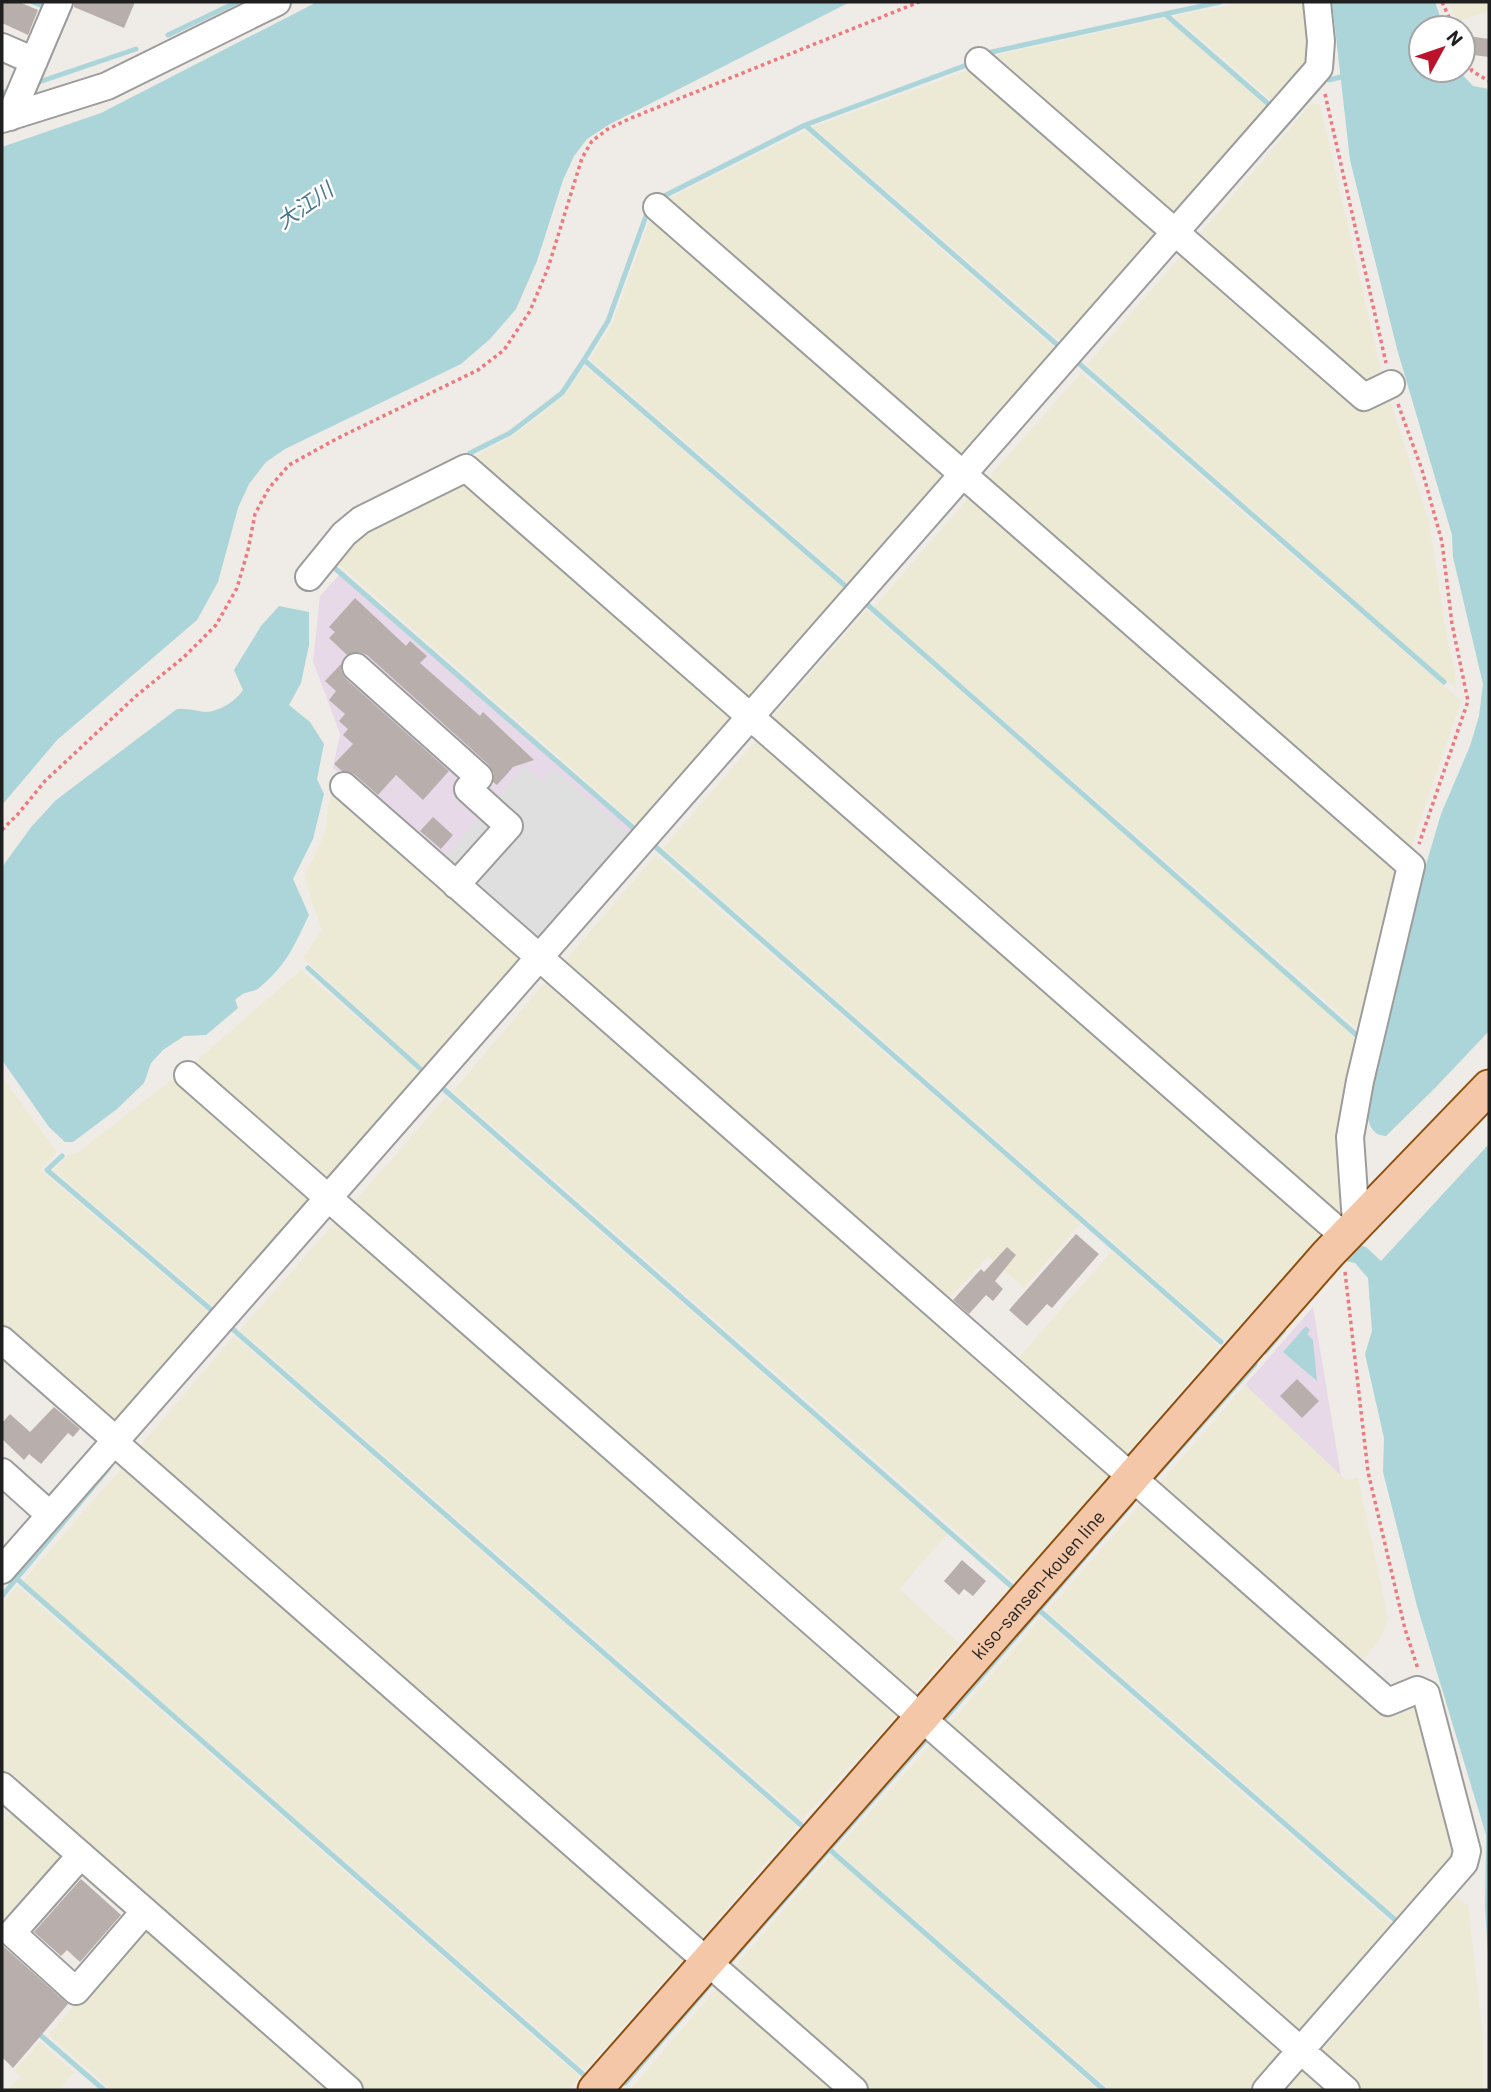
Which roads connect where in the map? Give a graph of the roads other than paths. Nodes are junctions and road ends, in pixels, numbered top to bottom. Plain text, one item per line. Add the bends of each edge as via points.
1 (59, 2) edge
2 (277, 2) edge
3 (1317, 2) edge
4 (2, 47) edge
5 (34, 61) junction
6 (979, 61) dead end
7 (6, 118) edge
8 (657, 207) dead end
9 (1174, 232) junction
10 (1391, 384) road end
11 (963, 475) junction
12 (309, 577) dead end
13 (356, 667) dead end
14 (751, 716) junction
15 (344, 786) dead end
16 (456, 885) junction
17 (538, 958) junction
18 (188, 1075) dead end
19 (1489, 1087) edge
20 (327, 1199) junction
21 (1343, 1237) junction
22 (2, 1340) edge
23 (115, 1441) junction
24 (2, 1472) edge
25 (1132, 1477) junction
26 (50, 1514) junction
27 (2, 1570) edge
28 (920, 1718) junction
29 (2, 1786) edge
30 (81, 1855) junction
31 (145, 1911) junction
32 (707, 1962) junction
33 (1300, 2050) junction
34 (608, 2086) edge
35 (349, 2090) edge
36 (854, 2090) edge
37 (1266, 2090) edge
38 (1346, 2090) edge

1 - 5 street
2 - 7 street via 107,86
3 - 9 street via 1319,68
4 - 5 street
5 - 7 street
6 - 9 street
8 - 11 street
9 - 10 street via 1364,397
9 - 11 street
11 - 14 street
11 - 21 street via 1411,866 1360,1080 1350,1137
12 - 14 street via 361,520 466,468
13 - 16 street via 479,777 468,789 509,826
14 - 17 street
14 - 21 street
15 - 16 street
16 - 17 street
17 - 20 street
17 - 25 street
18 - 20 street
19 - 21 main road, kiso-sansen-kouen line
20 - 23 street
20 - 28 street
21 - 25 main road, kiso-sansen-kouen line
22 - 23 street
23 - 26 street
23 - 32 street
24 - 26 street
25 - 28 main road, kiso-sansen-kouen line
25 - 33 street via 1388,1702 1417,1690 1426,1694 1467,1851 1464,1863
26 - 27 street
28 - 32 main road, kiso-sansen-kouen line
28 - 33 street
29 - 30 street
30 - 31 street
30 - 31 street via 12,1933 76,1990
31 - 35 street
32 - 34 main road, kiso-sansen-kouen line
32 - 36 street
33 - 37 street
33 - 38 street

